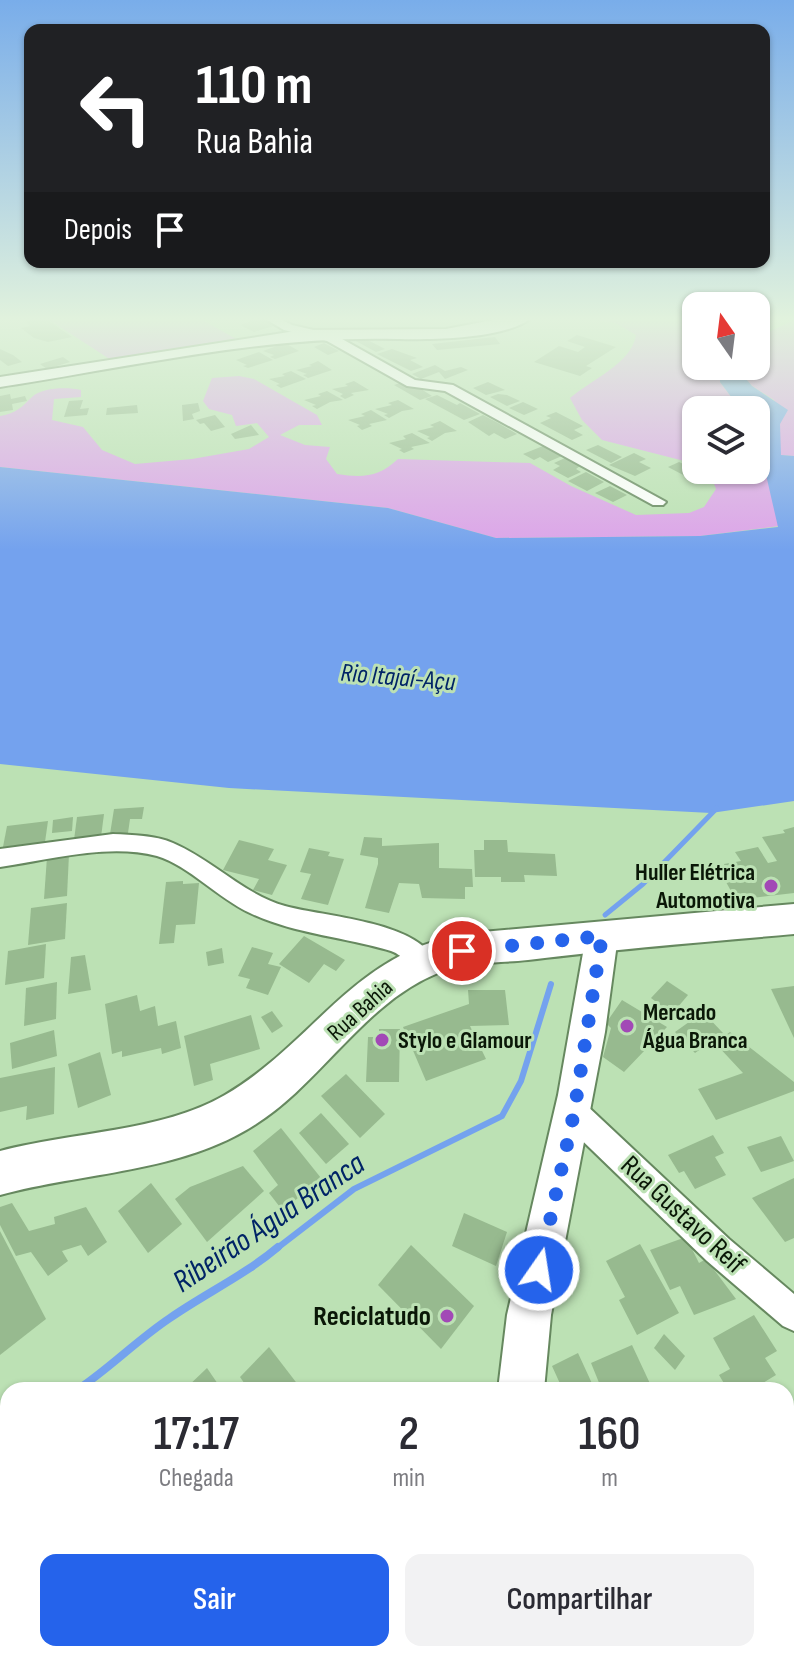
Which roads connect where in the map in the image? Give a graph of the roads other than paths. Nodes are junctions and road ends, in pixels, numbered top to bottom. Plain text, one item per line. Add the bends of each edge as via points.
1 (460, 395) edge
2 (658, 502) dead end
3 (1, 863) edge
4 (794, 919) edge
5 (602, 936) junction
6 (423, 961) junction
7 (574, 1113) junction
8 (0, 1173) edge
9 (794, 1315) edge
10 (521, 1382) edge

1 - 2 street
3 - 6 street via 113,843 167,850 257,906 402,943
4 - 5 main road, Rua Bahia
5 - 6 main road, Rua Bahia via 462,951
5 - 7 street
6 - 8 main road, Rua Bahia via 389,981 293,1072 238,1111 183,1134
7 - 9 street, Rua Gustavo Reif
7 - 10 street via 533,1297

